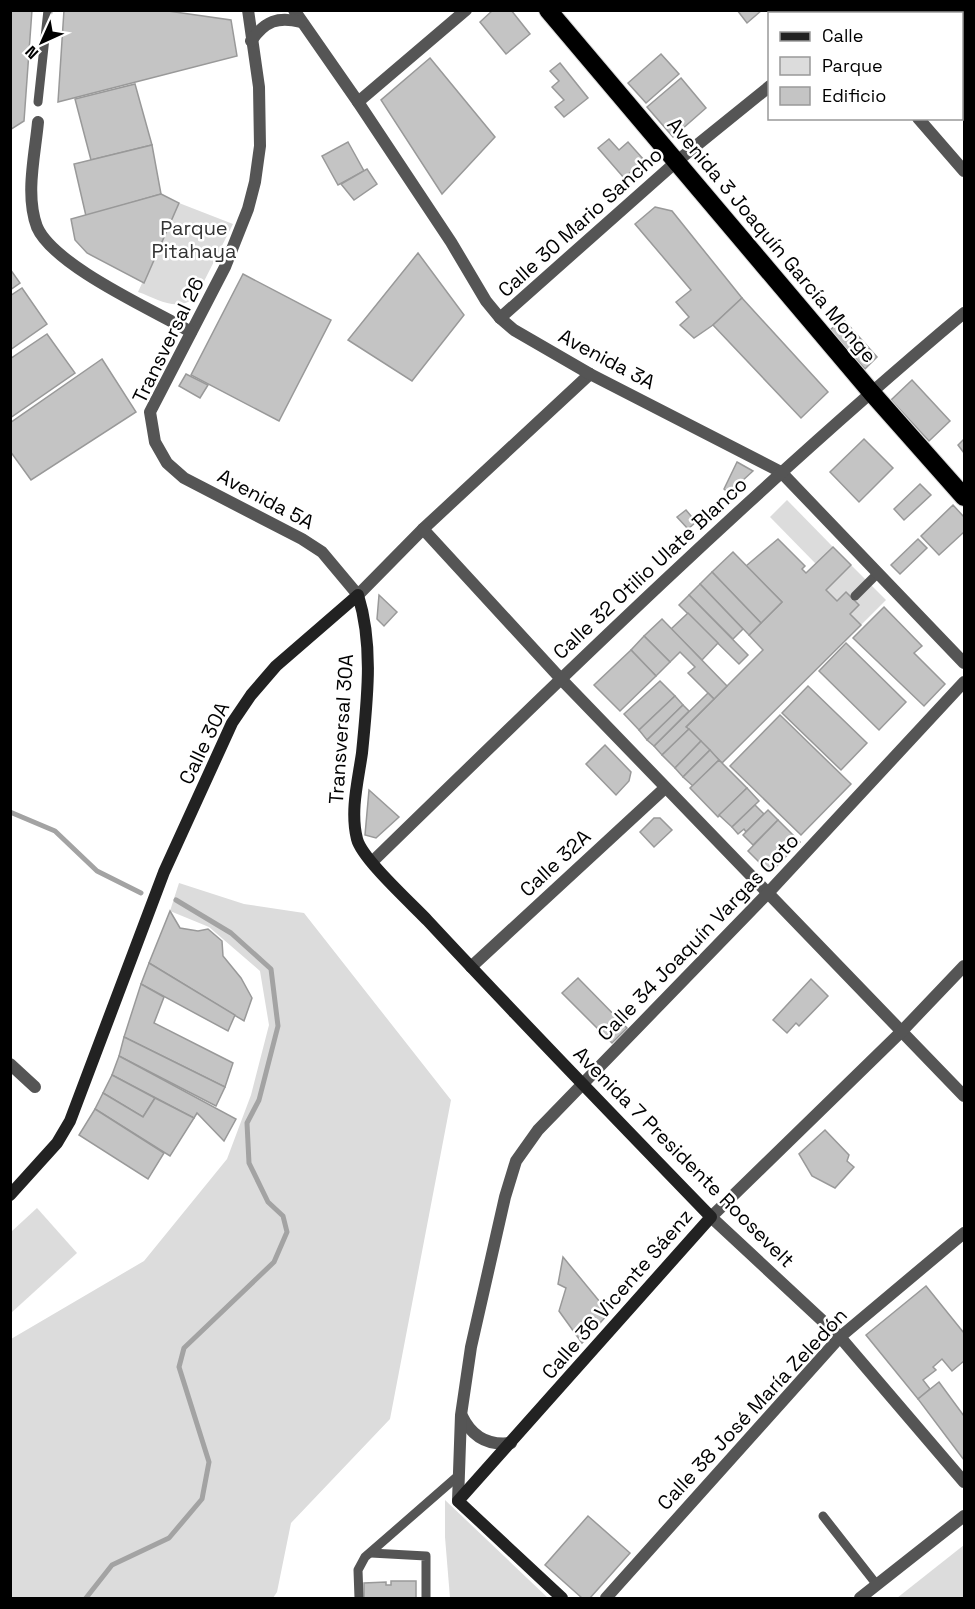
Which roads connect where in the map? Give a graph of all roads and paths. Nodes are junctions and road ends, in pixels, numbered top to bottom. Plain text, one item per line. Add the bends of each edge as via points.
1 (48, 10) edge
2 (248, 10) edge
3 (294, 10) edge
4 (466, 10) edge
5 (548, 10) edge
6 (301, 22) junction
7 (251, 41) junction
8 (768, 88) edge
9 (38, 102) dead end
10 (358, 102) junction
11 (920, 120) edge
12 (38, 122) dead end
13 (676, 162) junction
14 (964, 171) edge
15 (964, 313) edge
16 (500, 318) junction
17 (191, 332) junction
18 (590, 374) junction
19 (871, 392) junction
20 (155, 442) joint
21 (781, 472) junction
22 (964, 497) edge
23 (423, 530) junction
24 (878, 573) junction
25 (358, 595) junction
26 (855, 596) dead end
27 (964, 663) edge
28 (561, 679) junction
29 (964, 682) edge
30 (665, 788) junction
31 (372, 862) junction
32 (768, 893) junction
33 (964, 966) edge
34 (471, 967) junction
35 (902, 1031) junction
36 (10, 1064) edge
37 (583, 1084) junction
38 (36, 1087) dead end
39 (964, 1096) edge
40 (10, 1195) edge
41 (711, 1217) junction
42 (964, 1233) edge
43 (840, 1337) junction
44 (461, 1415) junction
45 (511, 1443) junction
46 (459, 1475) junction
47 (964, 1482) edge
48 (458, 1501) junction
49 (823, 1516) dead end
50 (964, 1516) edge
51 (371, 1553) junction
52 (877, 1585) junction
53 (359, 1599) edge
54 (426, 1599) edge
55 (562, 1599) edge
56 (606, 1599) edge
57 (860, 1599) edge

1 - 9 lane
2 - 7 street, Transversal 26
3 - 6 street, Avenida 3A
4 - 10 street
5 - 13 highway, Avenida 3 Joaquín García Monge
6 - 7 street via 287,18 272,20
6 - 10 street, Avenida 3A
7 - 17 street, Transversal 26 via 259,87 260,146 255,182 249,209 225,267
8 - 13 street, Calle 30 Mario Sancho
10 - 16 street, Avenida 3A
11 - 14 street
12 - 17 street via 31,198 38,227 54,251
13 - 16 street, Calle 30 Mario Sancho
13 - 19 highway, Avenida 3 Joaquín García Monge
15 - 19 street, Calle 32 Otilio Ulate Blanco
16 - 18 street, Avenida 3A
17 - 20 street, Transversal 26 via 150,412
18 - 21 street, Avenida 3A
18 - 23 street, Calle 30A
19 - 21 street, Calle 32 Otilio Ulate Blanco
19 - 22 highway, Avenida 3 Joaquín García Monge
20 - 25 street, Avenida 5A via 167,463 184,478 322,552
21 - 24 street, Avenida 3A
21 - 28 street, Calle 32 Otilio Ulate Blanco
23 - 25 street, Calle 30A
23 - 28 street
24 - 26 lane
24 - 27 street, Avenida 3A
25 - 31 street, Transversal 30A via 369,665 354,826 357,843
25 - 40 street, Calle 30A via 276,666 232,723 164,872 70,1121 57,1143
28 - 30 street
28 - 31 street, Calle 32 Otilio Ulate Blanco
29 - 32 street, Calle 34 Joaquín Vargas Coto
30 - 32 street
30 - 34 street, Calle 32A
31 - 34 street, Avenida 7 Presidente Roosevelt
32 - 35 street
32 - 37 street, Calle 34 Joaquín Vargas Coto
33 - 35 street, Calle 36 Vicente Sáenz
34 - 37 street, Avenida 7 Presidente Roosevelt
35 - 39 street
35 - 41 street, Calle 36 Vicente Sáenz
36 - 38 street
37 - 41 street, Avenida 7 Presidente Roosevelt
37 - 44 street, Calle 34 Joaquín Vargas Coto via 538,1131 516,1161 471,1347
41 - 43 street, Avenida 7 Presidente Roosevelt
41 - 45 street, Calle 36 Vicente Sáenz
42 - 43 street, Calle 38 José María Zeledón
43 - 47 street, Avenida 7 Presidente Roosevelt
43 - 56 street, Calle 38 José María Zeledón
44 - 45 street via 475,1436 486,1442
44 - 46 street, Calle 34 Joaquín Vargas Coto
45 - 48 street, Calle 36 Vicente Sáenz
46 - 48 street, Calle 34 Joaquín Vargas Coto
46 - 51 lane
48 - 55 street
49 - 52 lane
50 - 52 street
51 - 53 lane via 358,1570
51 - 54 lane via 426,1556
52 - 57 street

